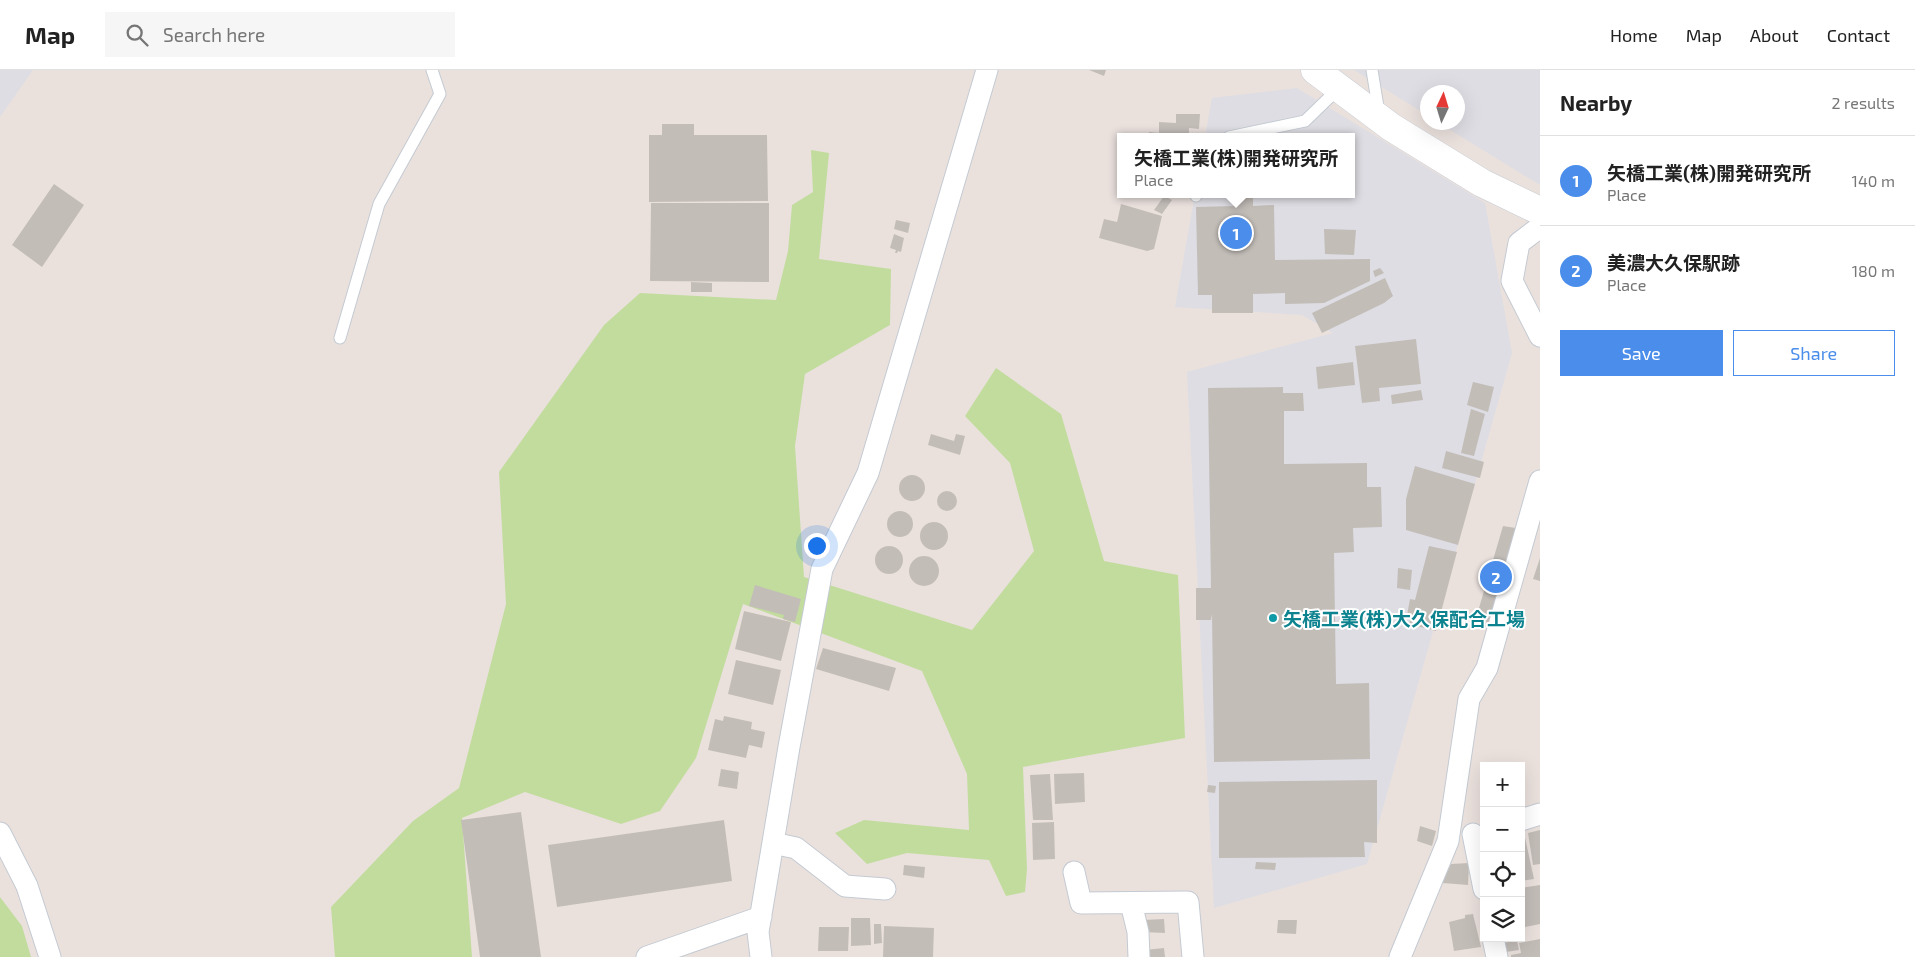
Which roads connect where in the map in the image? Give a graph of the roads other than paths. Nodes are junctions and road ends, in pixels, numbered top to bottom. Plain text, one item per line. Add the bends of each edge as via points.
1 (432, 70) edge
2 (987, 70) edge
3 (1315, 70) edge
4 (1372, 70) edge
5 (1338, 88) junction
6 (1380, 119) junction
7 (1249, 133) edge
8 (1540, 212) edge
9 (1540, 228) edge
10 (1540, 336) edge
11 (340, 338) dead end
12 (1540, 481) edge
13 (1540, 814) edge
14 (1525, 819) edge
15 (1478, 832) edge
16 (0, 834) edge
17 (1448, 841) junction
18 (773, 843) junction
19 (1480, 852) edge
20 (1074, 872) dead end
21 (885, 889) dead end
22 (1131, 903) junction
23 (761, 918) junction
24 (1494, 942) edge
25 (50, 957) edge
26 (647, 957) edge
27 (761, 957) edge
28 (1139, 957) edge
29 (1193, 957) edge
30 (1400, 957) edge
31 (1497, 957) edge

1 - 11 lane via 440,94 379,204
2 - 18 street via 868,473 822,569
3 - 5 street
4 - 6 lane
5 - 6 street
5 - 7 lane via 1305,121
6 - 8 street via 1482,183
9 - 10 street via 1519,243 1512,281
12 - 17 street via 1487,668 1469,699
13 - 14 street
15 - 17 street
15 - 19 street
16 - 25 street via 27,886
17 - 30 street
18 - 21 street via 796,848 845,886
18 - 23 street
20 - 22 street via 1081,903
22 - 28 street via 1138,932
22 - 29 street via 1188,902
23 - 26 street
23 - 27 street via 758,932
24 - 31 street

